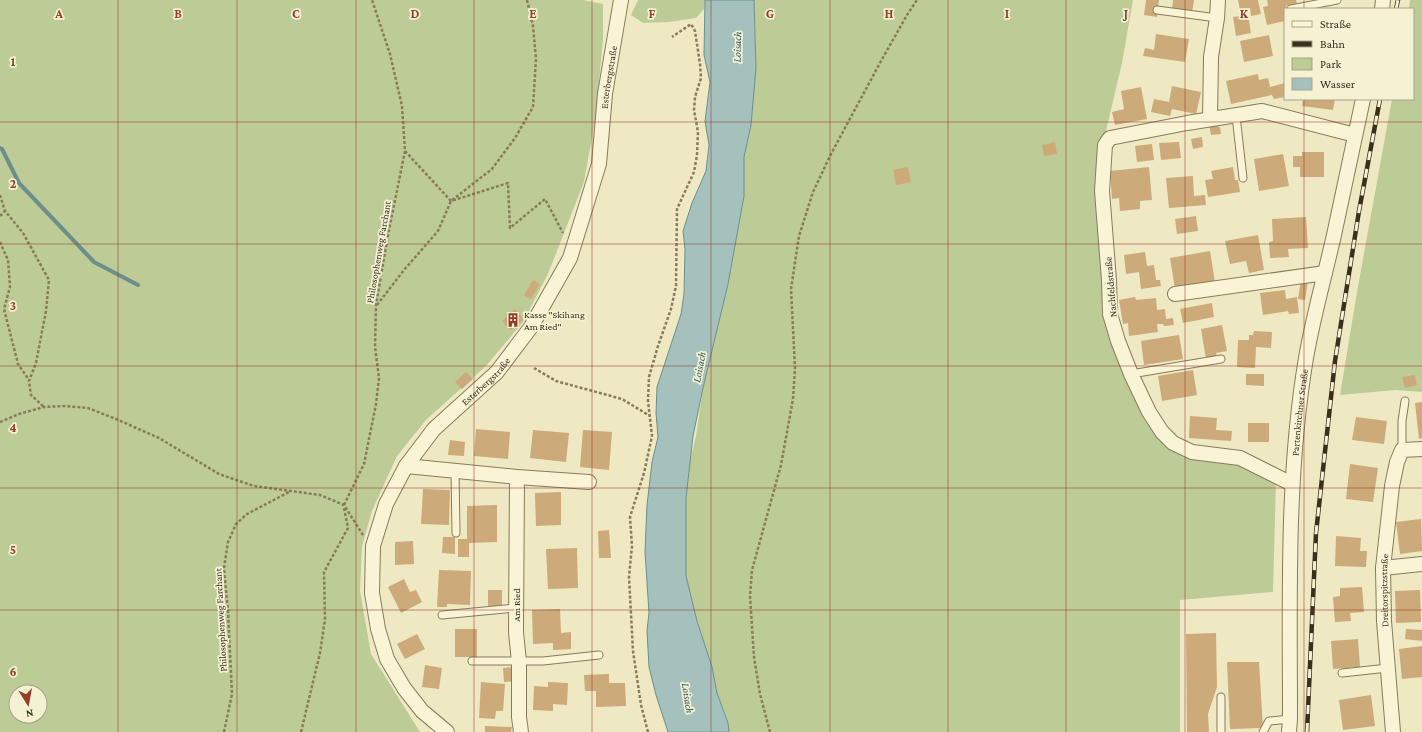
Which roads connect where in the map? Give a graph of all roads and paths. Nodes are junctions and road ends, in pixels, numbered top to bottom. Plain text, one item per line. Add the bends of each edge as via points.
1 (372, 0) edge
2 (527, 0) edge
3 (622, 0) edge
4 (917, 0) edge
5 (1218, 0) edge
6 (1337, 0) edge
7 (1296, 8) edge
8 (1157, 10) dead end
9 (1217, 18) junction
10 (672, 37) dead end
11 (1363, 100) edge
12 (1236, 116) junction
13 (1210, 119) junction
14 (1355, 135) junction
15 (405, 151) junction
16 (1243, 178) dead end
17 (0, 195) edge
18 (450, 201) junction
19 (5, 211) junction
20 (0, 216) edge
21 (577, 236) junction
22 (0, 242) edge
23 (1325, 273) junction
24 (1175, 294) dead end
25 (376, 305) junction
26 (1221, 359) dead end
27 (534, 368) dead end
28 (1131, 374) junction
29 (29, 381) junction
30 (1405, 401) dead end
31 (44, 407) junction
32 (650, 416) junction
33 (0, 422) edge
34 (1422, 449) edge
35 (1402, 450) junction
36 (406, 466) junction
37 (455, 471) junction
38 (517, 477) junction
39 (589, 482) dead end
40 (1292, 484) junction
41 (291, 490) junction
42 (344, 505) junction
43 (456, 533) dead end
44 (373, 546) junction
45 (1422, 564) edge
46 (1383, 568) junction
47 (516, 608) junction
48 (442, 615) dead end
49 (599, 654) dead end
50 (472, 661) dead end
51 (519, 662) junction
52 (1388, 668) junction
53 (1342, 673) dead end
54 (1221, 697) dead end
55 (1289, 726) edge
56 (224, 732) edge
57 (301, 732) edge
58 (447, 732) edge
59 (521, 732) edge
60 (648, 732) edge
61 (770, 732) edge
62 (1221, 732) edge
63 (1263, 732) edge
64 (1393, 732) edge

1 - 15 path, Philosophenweg Farchant via 390,54 402,106
2 - 18 path via 533,26 536,59 533,107 515,138 492,169
3 - 21 street, Esterbergstraße via 605,94 599,164
4 - 61 path via 831,154 813,192 799,236 791,289 795,368 793,399 781,465 752,570 750,596 754,657
5 - 9 street
6 - 7 lane
8 - 9 lane
9 - 13 street via 1211,57
10 - 32 path via 691,24 695,31 701,78 694,110 698,132 697,155 694,172 677,209 676,286 671,310 649,377
11 - 14 street, Partenkirchner Straße
12 - 13 street, Nachfeldstraße
12 - 14 street, Nachfeldstraße via 1262,111
12 - 16 lane
13 - 28 street, Nachfeldstraße via 1110,138 1106,145 1102,191 1110,314
14 - 23 street, Partenkirchner Straße
15 - 18 path
15 - 25 path, Philosophenweg Farchant
17 - 19 path
18 - 21 path via 508,183 510,228 545,199 567,240
18 - 25 path via 438,231
19 - 20 path
19 - 29 path via 23,233 49,280 36,363
21 - 36 street, Esterbergstraße via 570,258 531,327 496,372 434,429
22 - 29 path via 8,260 10,287 4,309 18,364
23 - 24 street
23 - 40 street, Partenkirchner Straße via 1306,357
25 - 42 path, Philosophenweg Farchant via 375,347 379,378 376,404 364,464
26 - 28 lane
27 - 32 path via 556,381 622,400
28 - 40 street, Nachfeldstraße via 1149,412 1173,443 1192,452 1240,458
29 - 31 path via 31,395
30 - 35 lane
31 - 33 path
31 - 41 path via 88,408 159,438 219,474 254,486
32 - 60 path via 652,436 630,517 633,652
34 - 35 street
35 - 46 street, Dreitorspitzstraße via 1392,486
36 - 37 street
36 - 44 street, Esterbergstraße via 386,504
37 - 38 street
37 - 43 lane
38 - 39 street
38 - 47 street, Am Ried
40 - 55 street, Partenkirchner Straße
41 - 42 path via 320,495
41 - 56 path, Philosophenweg Farchant via 246,514 236,524 228,542 224,568 232,694
42 - 44 path via 363,536
42 - 57 path via 348,528 324,572 325,620 320,653
44 - 58 street, Esterbergstraße via 372,593 378,629 387,658 404,688 422,711
45 - 46 street
46 - 52 street, Dreitorspitzstraße
47 - 48 lane
47 - 51 street, Am Ried
49 - 51 lane
50 - 51 lane
51 - 59 street, Am Ried
52 - 53 lane
52 - 64 street, Dreitorspitzstraße
54 - 62 lane
55 - 63 lane via 1269,721

